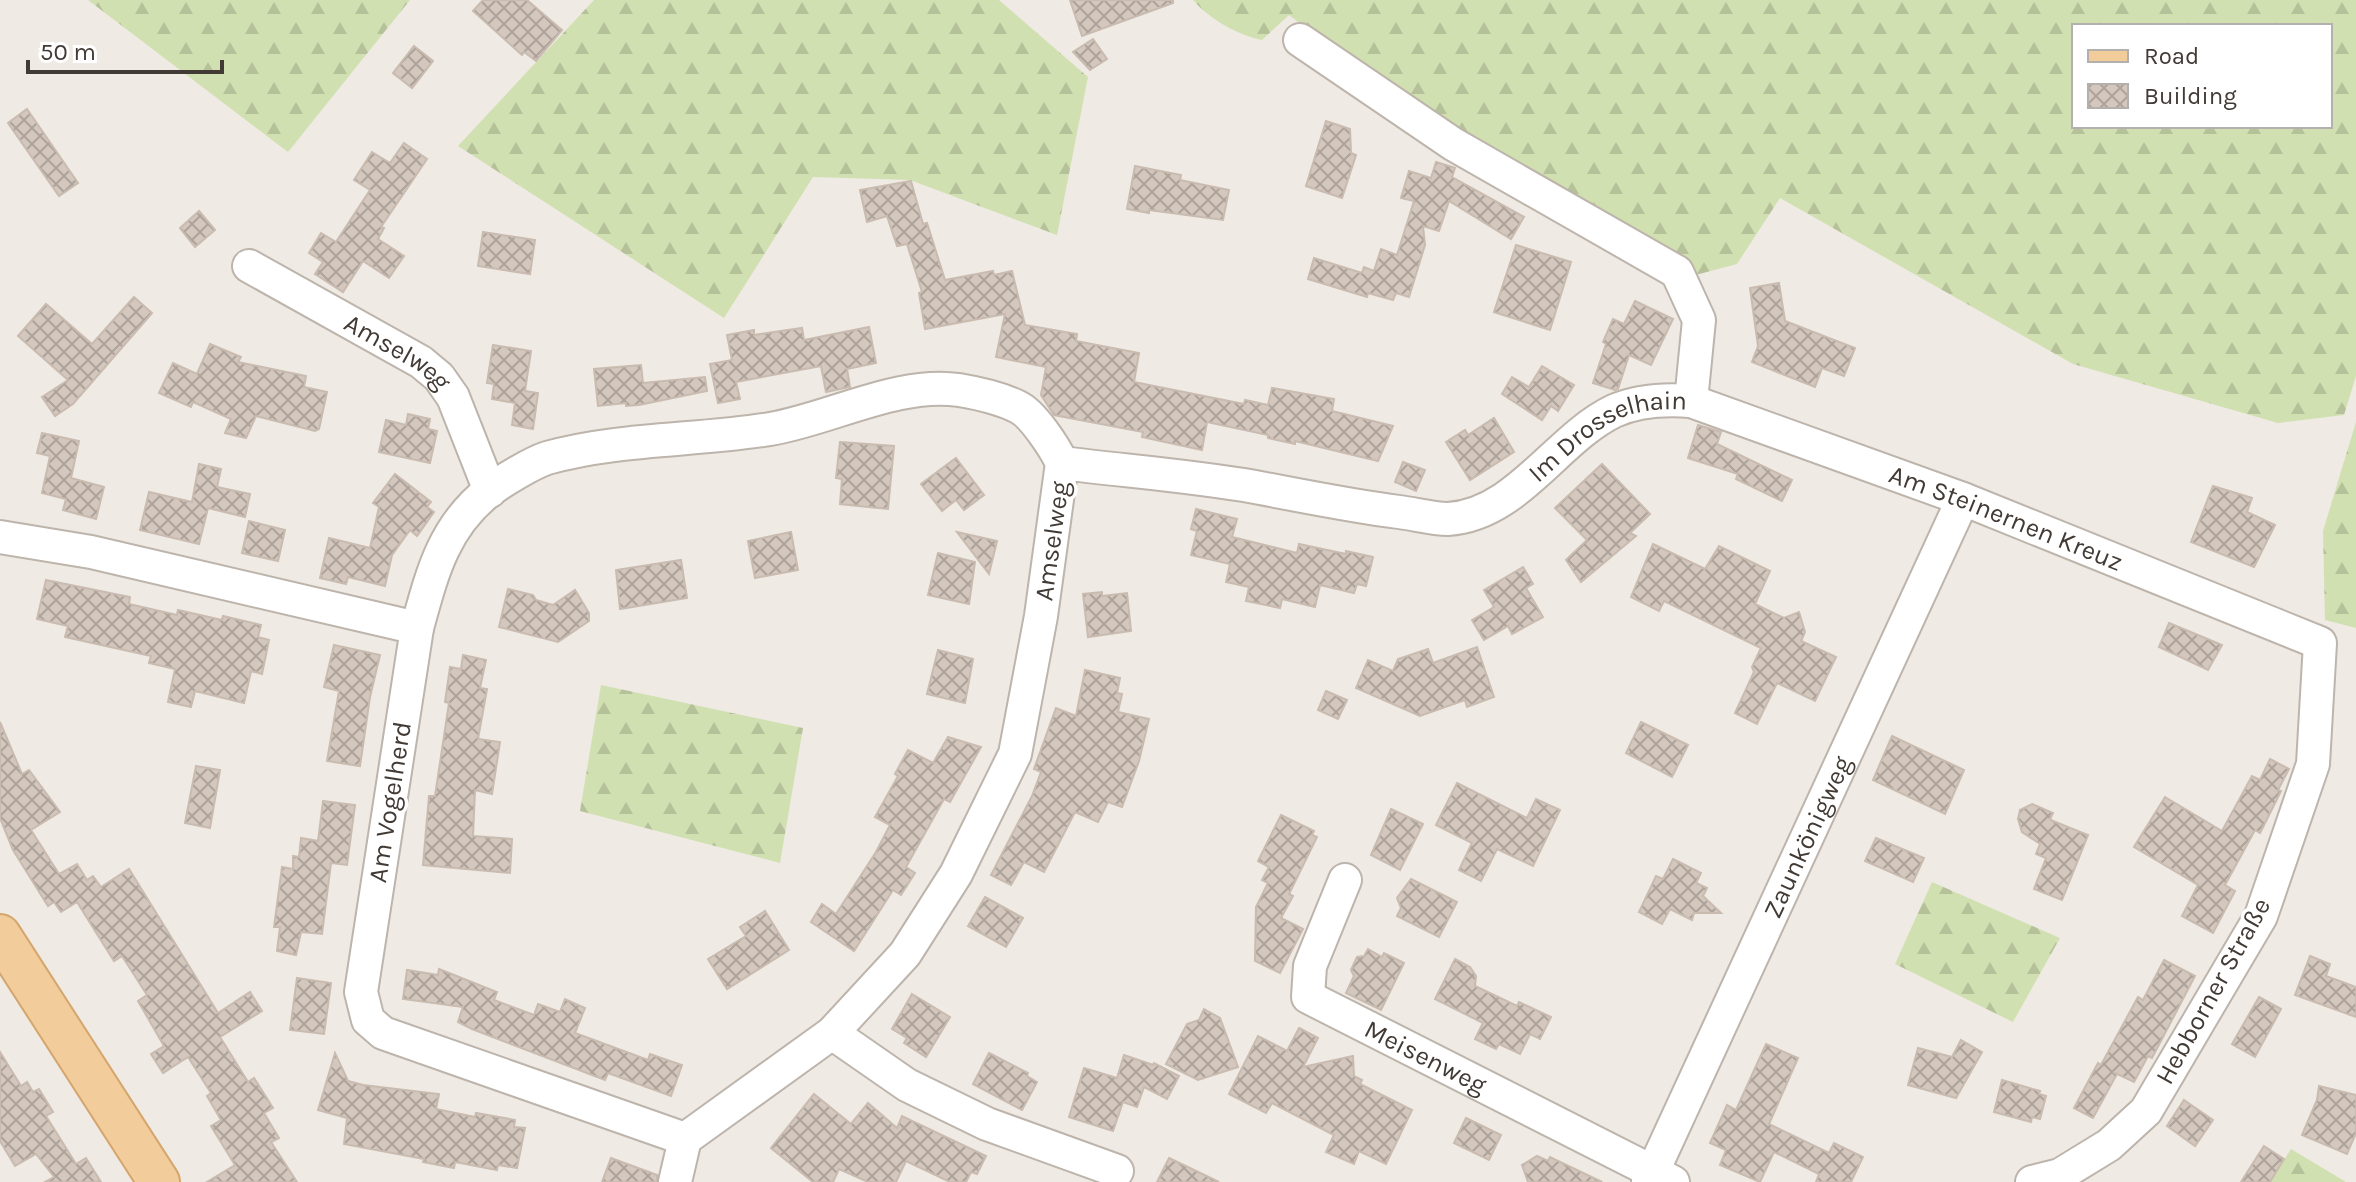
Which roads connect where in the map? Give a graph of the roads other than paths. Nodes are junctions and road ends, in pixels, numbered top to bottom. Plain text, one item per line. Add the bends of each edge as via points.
1 (1300, 40) dead end
2 (249, 266) dead end
3 (1691, 401) junction
4 (1062, 463) junction
5 (490, 491) junction
6 (1963, 499) junction
7 (0, 537) edge
8 (417, 628) junction
9 (2320, 643) joint
10 (1345, 880) dead end
11 (0, 935) edge
12 (832, 1033) junction
13 (685, 1139) junction
14 (1117, 1171) dead end
15 (1658, 1179) edge
16 (159, 1182) edge
17 (675, 1182) edge
18 (2032, 1182) edge

1 - 3 street, Im Drosselhain via 1453,144 1677,272 1699,320
2 - 5 street, Amselweg via 439,377 453,397
3 - 4 street, Im Drosselhain via 1663,399 1614,411 1502,500 1448,519 1234,483
3 - 6 street, Am Steinernen Kreuz
4 - 5 street, Amselweg via 1020,407 958,390 914,392 774,428 604,445 543,459
4 - 12 street, Amselweg via 1015,754 956,874 905,954
5 - 8 street, Amselweg via 469,511 435,561
6 - 9 street, Am Steinernen Kreuz
6 - 15 street, Zaunkönigweg
7 - 8 street via 91,552
8 - 13 street, Am Vogelherd via 361,992 368,1020 383,1033
9 - 18 street, Hebborner Straße via 2313,764 2261,916 2146,1111 2109,1145 2060,1175
10 - 15 street, Meisenweg via 1310,966 1308,997
11 - 16 main road
12 - 13 street, Amselweg
12 - 14 street via 907,1085 974,1117
13 - 17 street

